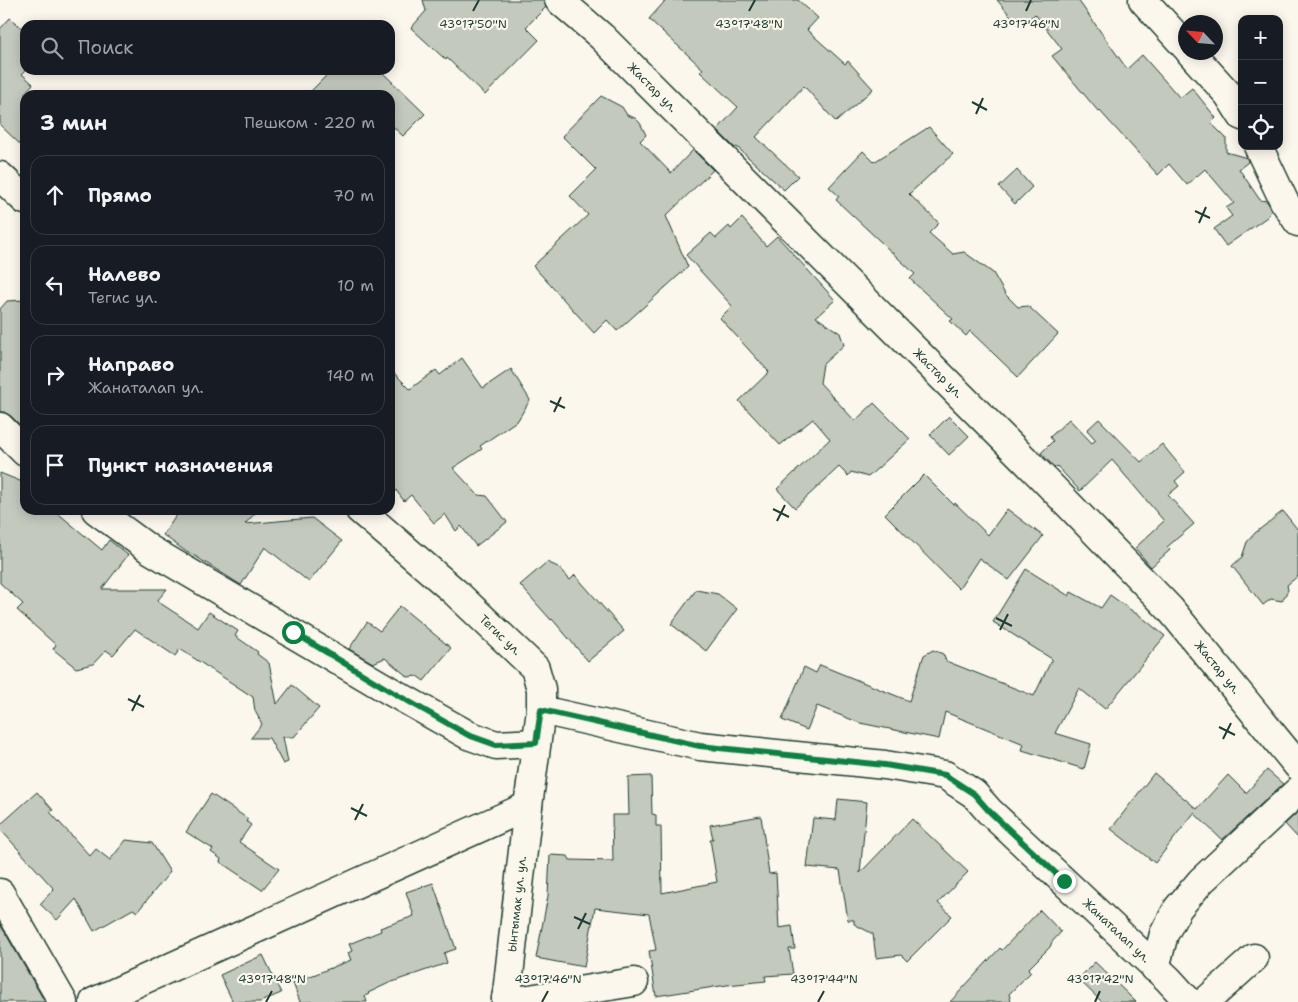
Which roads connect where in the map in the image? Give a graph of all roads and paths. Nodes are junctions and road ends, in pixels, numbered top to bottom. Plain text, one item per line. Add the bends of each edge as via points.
1 (559, 0) edge
2 (1143, 0) edge
3 (1178, 38) edge
4 (1197, 60) edge
5 (1238, 110) edge
6 (1260, 150) edge
7 (0, 176) edge
8 (20, 195) edge
9 (1298, 222) edge
10 (0, 427) edge
11 (20, 447) edge
12 (103, 515) edge
13 (366, 515) edge
14 (541, 710) junction
15 (536, 743) junction
16 (1298, 766) edge
17 (1298, 791) edge
18 (528, 806) junction
19 (0, 893) edge
20 (1254, 958) dead end
21 (1155, 968) junction
22 (634, 982) dead end
23 (506, 1000) edge
24 (63, 1002) edge
25 (94, 1002) edge
26 (1189, 1002) edge
27 (1205, 1002) edge

1 - 16 street, Жастар ул. via 602,37 1170,609
2 - 3 street
4 - 5 street
6 - 9 street via 1284,201
7 - 8 street
10 - 11 street
12 - 15 street via 149,549 468,735 496,745
13 - 14 street, Тегис ул. via 455,592 535,668 541,689
14 - 15 street, Тегис ул.
14 - 21 street, Жанаталап ул. via 700,746 885,765 945,775 974,794
15 - 18 street, Тегис ул.
17 - 21 street via 1201,881 1178,908 1164,934
18 - 23 street, Ынтымак ул. ул.
18 - 25 street
19 - 24 street
20 - 27 street
21 - 26 street, Жанаталап ул.
22 - 23 street via 524,1000

